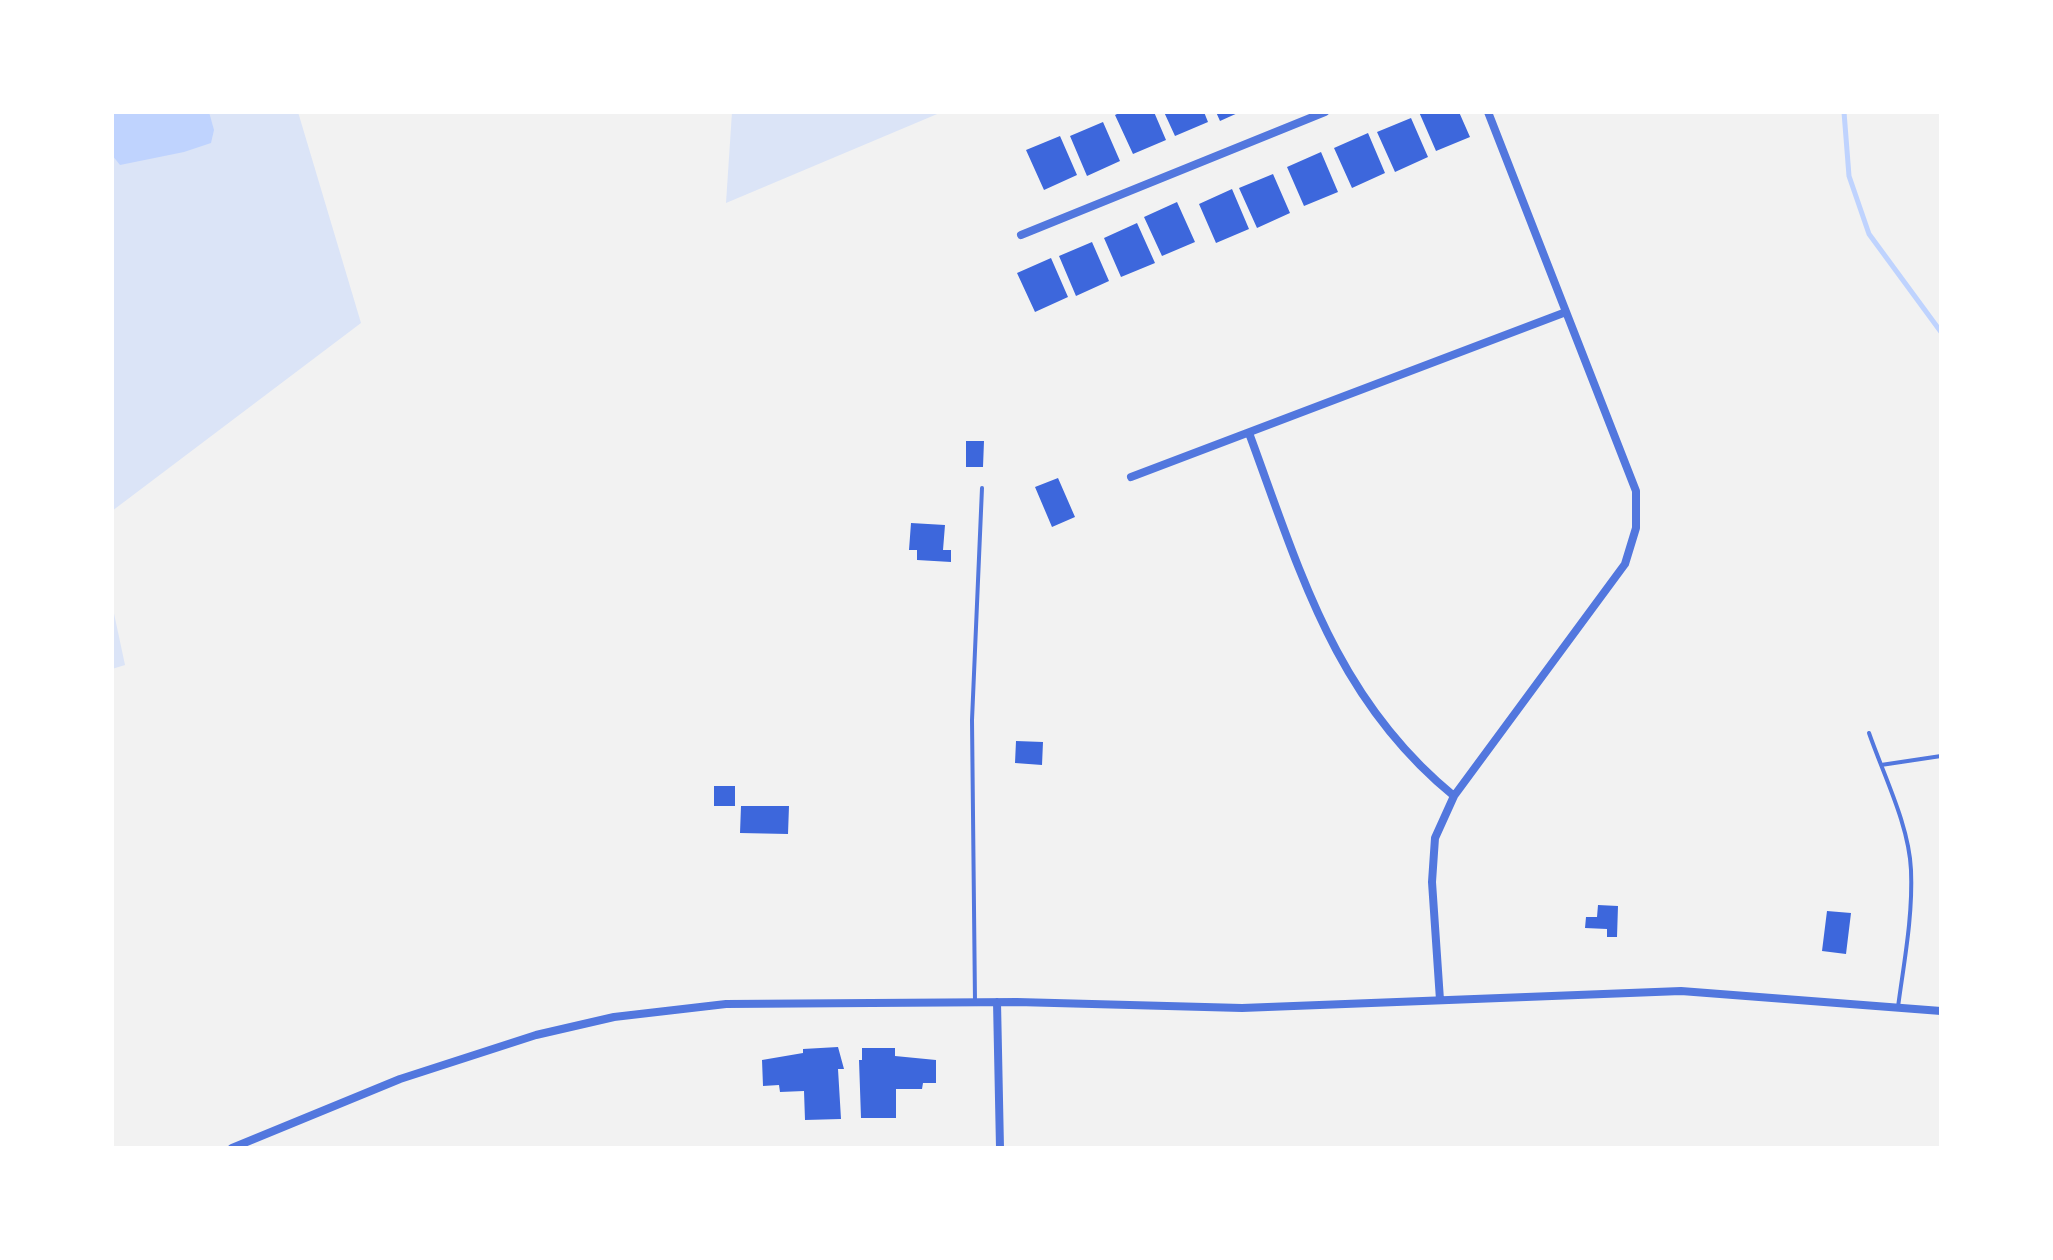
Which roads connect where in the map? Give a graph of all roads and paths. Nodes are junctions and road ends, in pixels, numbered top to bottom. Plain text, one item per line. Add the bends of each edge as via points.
1 (1325, 112) edge
2 (1488, 112) edge
3 (1021, 235) dead end
4 (1566, 312) junction
5 (1249, 433) junction
6 (1131, 477) dead end
7 (982, 488) dead end
8 (1869, 733) dead end
9 (1941, 756) edge
10 (1881, 765) junction
11 (1454, 796) junction
12 (1440, 1000) junction
13 (975, 1002) junction
14 (997, 1002) junction
15 (1898, 1007) junction
16 (1941, 1011) edge
17 (232, 1148) edge
18 (1000, 1148) edge

1 - 3 street
2 - 4 street
4 - 5 street
4 - 11 street via 1636,491 1636,528 1625,564
5 - 6 street
5 - 11 street via 1319,622 1354,684 1421,769
7 - 13 lane via 972,720
8 - 10 lane
9 - 10 lane
10 - 15 lane via 1911,868
11 - 12 street via 1435,838 1433,867
12 - 14 street via 1242,1008
12 - 15 street via 1681,991
13 - 14 street
13 - 17 street via 740,1003 614,1017 441,1065
14 - 18 street
15 - 16 street

